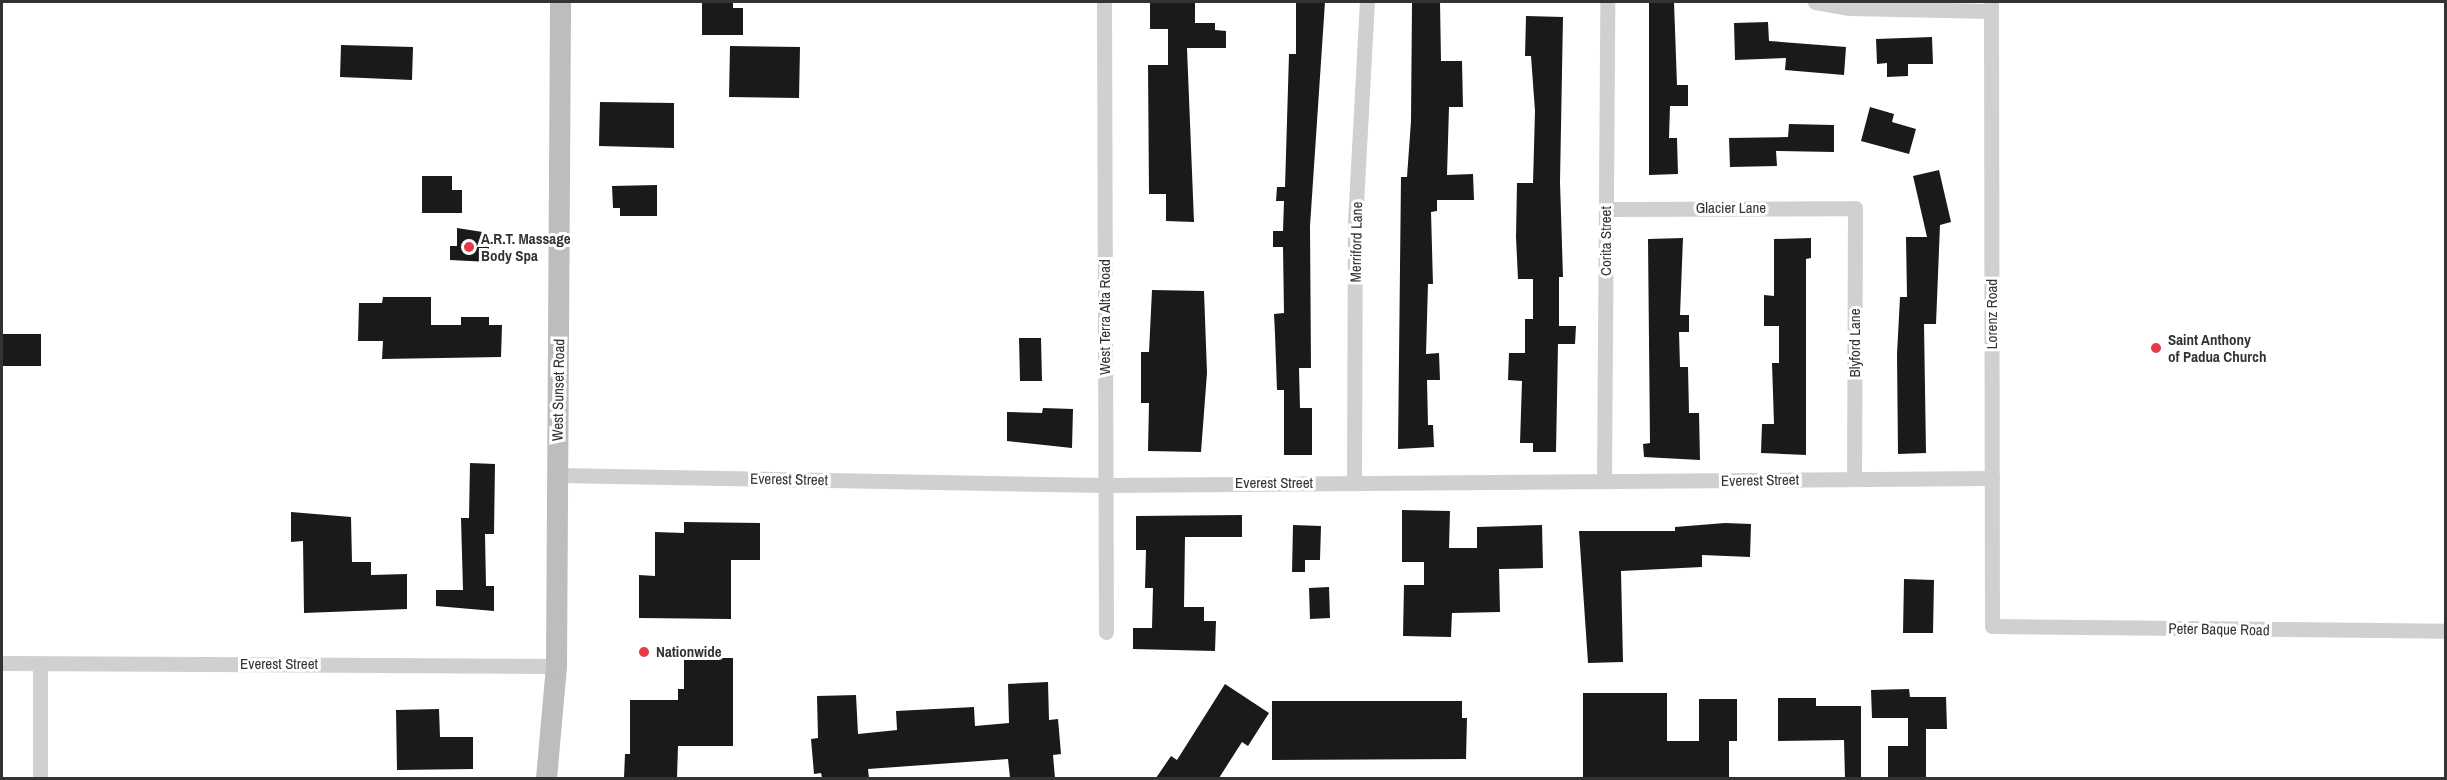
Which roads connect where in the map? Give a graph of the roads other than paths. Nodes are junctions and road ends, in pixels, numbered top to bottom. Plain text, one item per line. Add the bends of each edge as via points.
1 (560, 2) edge
2 (1104, 2) edge
3 (1368, 2) edge
4 (1606, 2) edge
5 (1815, 2) edge
6 (1991, 6) edge
7 (1855, 208) joint
8 (1606, 209) junction
9 (557, 475) junction
10 (1992, 478) junction
11 (1854, 479) junction
12 (1604, 481) junction
13 (1354, 483) junction
14 (1105, 485) junction
15 (1992, 626) joint
16 (2445, 631) edge
17 (1106, 632) dead end
18 (2, 663) edge
19 (40, 663) junction
20 (556, 666) junction
21 (40, 778) edge
22 (546, 778) edge

1 - 9 main road, West Sunset Road
2 - 14 street, West Terra Alta Road
3 - 13 street, Merriford Lane via 1355,222
4 - 8 street, Corita Street
5 - 6 street via 1849,8
6 - 10 street, Lorenz Road
7 - 8 street, Glacier Lane
7 - 11 street, Blyford Lane
8 - 12 street, Corita Street
9 - 14 street, Everest Street
9 - 20 main road, West Sunset Road
10 - 11 street, Everest Street
10 - 15 street, Lorenz Road
11 - 12 street, Everest Street
12 - 13 street, Everest Street
13 - 14 street, Everest Street
14 - 17 street, West Terra Alta Road
15 - 16 street, Peter Baque Road
18 - 19 street, Everest Street
19 - 20 street, Everest Street
19 - 21 street
20 - 22 main road, West Sunset Road

